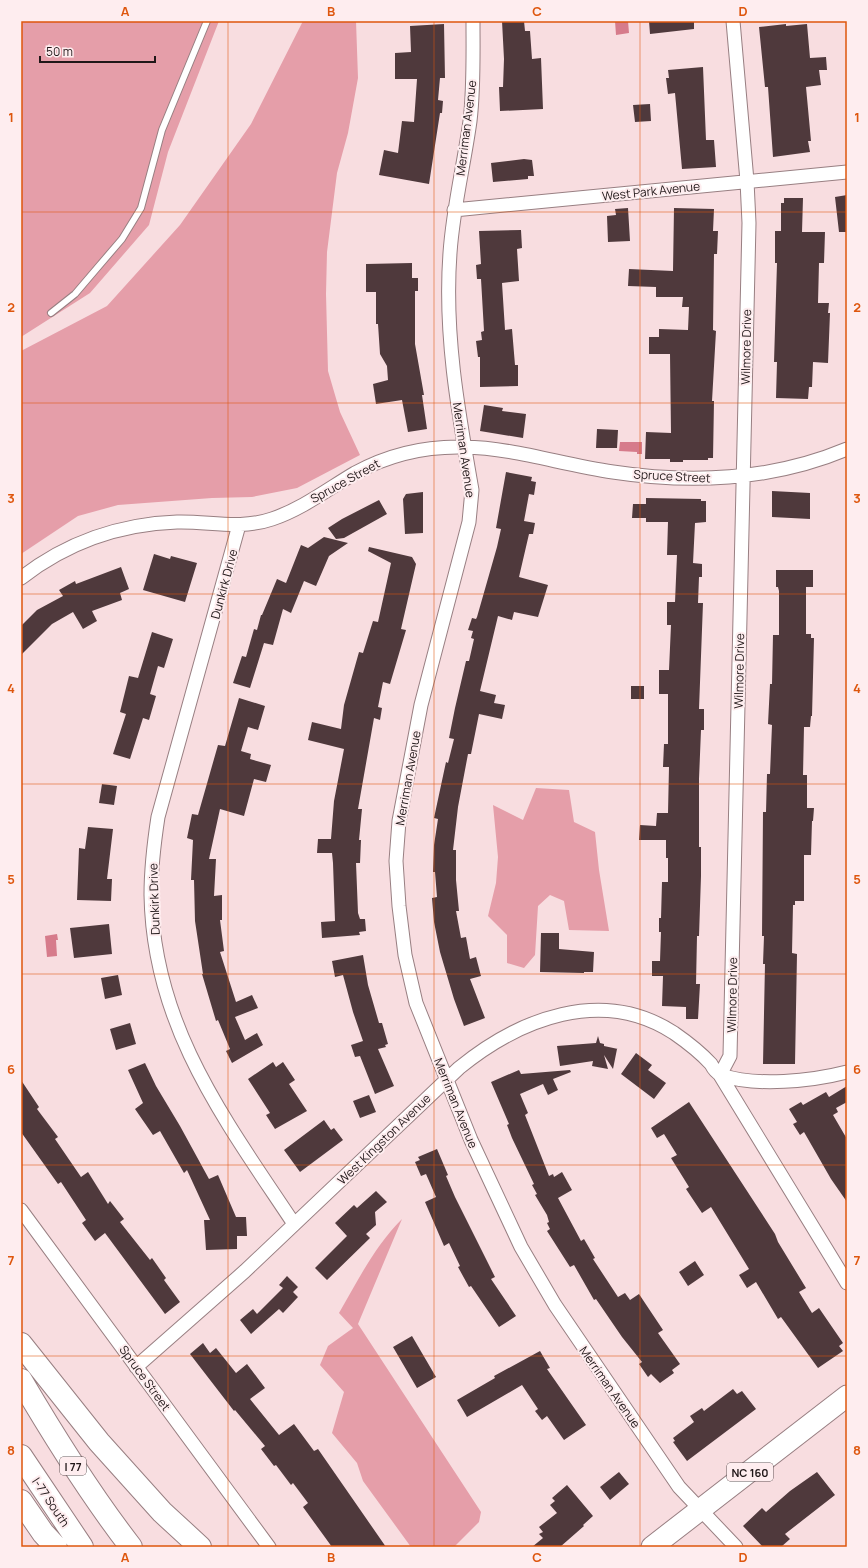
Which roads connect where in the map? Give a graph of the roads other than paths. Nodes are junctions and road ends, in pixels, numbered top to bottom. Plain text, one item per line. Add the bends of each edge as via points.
1 (207, 21) edge
2 (473, 21) edge
3 (733, 21) edge
4 (847, 172) edge
5 (748, 181) junction
6 (454, 210) junction
7 (51, 313) dead end
8 (464, 447) junction
9 (847, 449) edge
10 (744, 476) junction
11 (239, 525) junction
12 (21, 578) edge
13 (847, 1072) edge
14 (720, 1074) junction
15 (446, 1080) junction
16 (21, 1210) edge
17 (294, 1224) junction
18 (847, 1283) edge
19 (21, 1344) edge
20 (136, 1367) junction
21 (21, 1380) edge
22 (847, 1396) edge
23 (21, 1456) edge
24 (21, 1501) edge
25 (700, 1510) junction
26 (56, 1547) edge
27 (82, 1547) edge
28 (131, 1547) edge
29 (200, 1547) edge
30 (269, 1547) edge
31 (652, 1547) edge
32 (736, 1547) edge

1 - 7 lane via 162,130 141,208 122,239 75,294
2 - 6 street, Merriman Avenue via 474,70 470,120
3 - 5 street, Wilmore Drive
4 - 5 street, West Park Avenue
5 - 6 street, West Park Avenue
5 - 10 street, Wilmore Drive
6 - 8 street, Merriman Avenue via 448,306 452,366
8 - 10 street, Spruce Street via 494,449 612,472 661,478
8 - 11 street, Spruce Street via 428,449 385,460 357,472 271,520
8 - 15 street, Merriman Avenue via 472,490 469,522 422,705 402,801 396,861 399,906 410,979 416,1003
9 - 10 street, Spruce Street via 814,461
10 - 14 street, Wilmore Drive via 730,1056
11 - 12 street, Spruce Street via 177,522 142,525 108,532 52,556
11 - 17 street, Dunkirk Drive via 158,817 152,856 151,896 162,979 189,1055 205,1087
13 - 14 street via 822,1078 772,1081
14 - 15 street, West Kingston Avenue via 695,1049 672,1032 634,1016 593,1010 567,1013 516,1030 479,1053
14 - 18 street
15 - 17 street, West Kingston Avenue
15 - 25 street, Merriman Avenue via 506,1217 555,1305 672,1478
16 - 20 street, Spruce Street
17 - 20 street, West Kingston Avenue
19 - 29 highway via 99,1442 162,1512
20 - 30 street, Spruce Street
21 - 28 highway, I 77 via 59,1445
22 - 25 main road, NC 160
23 - 27 highway, I-77 South
24 - 26 highway
25 - 31 main road, NC 160
25 - 32 street, Merriman Avenue

